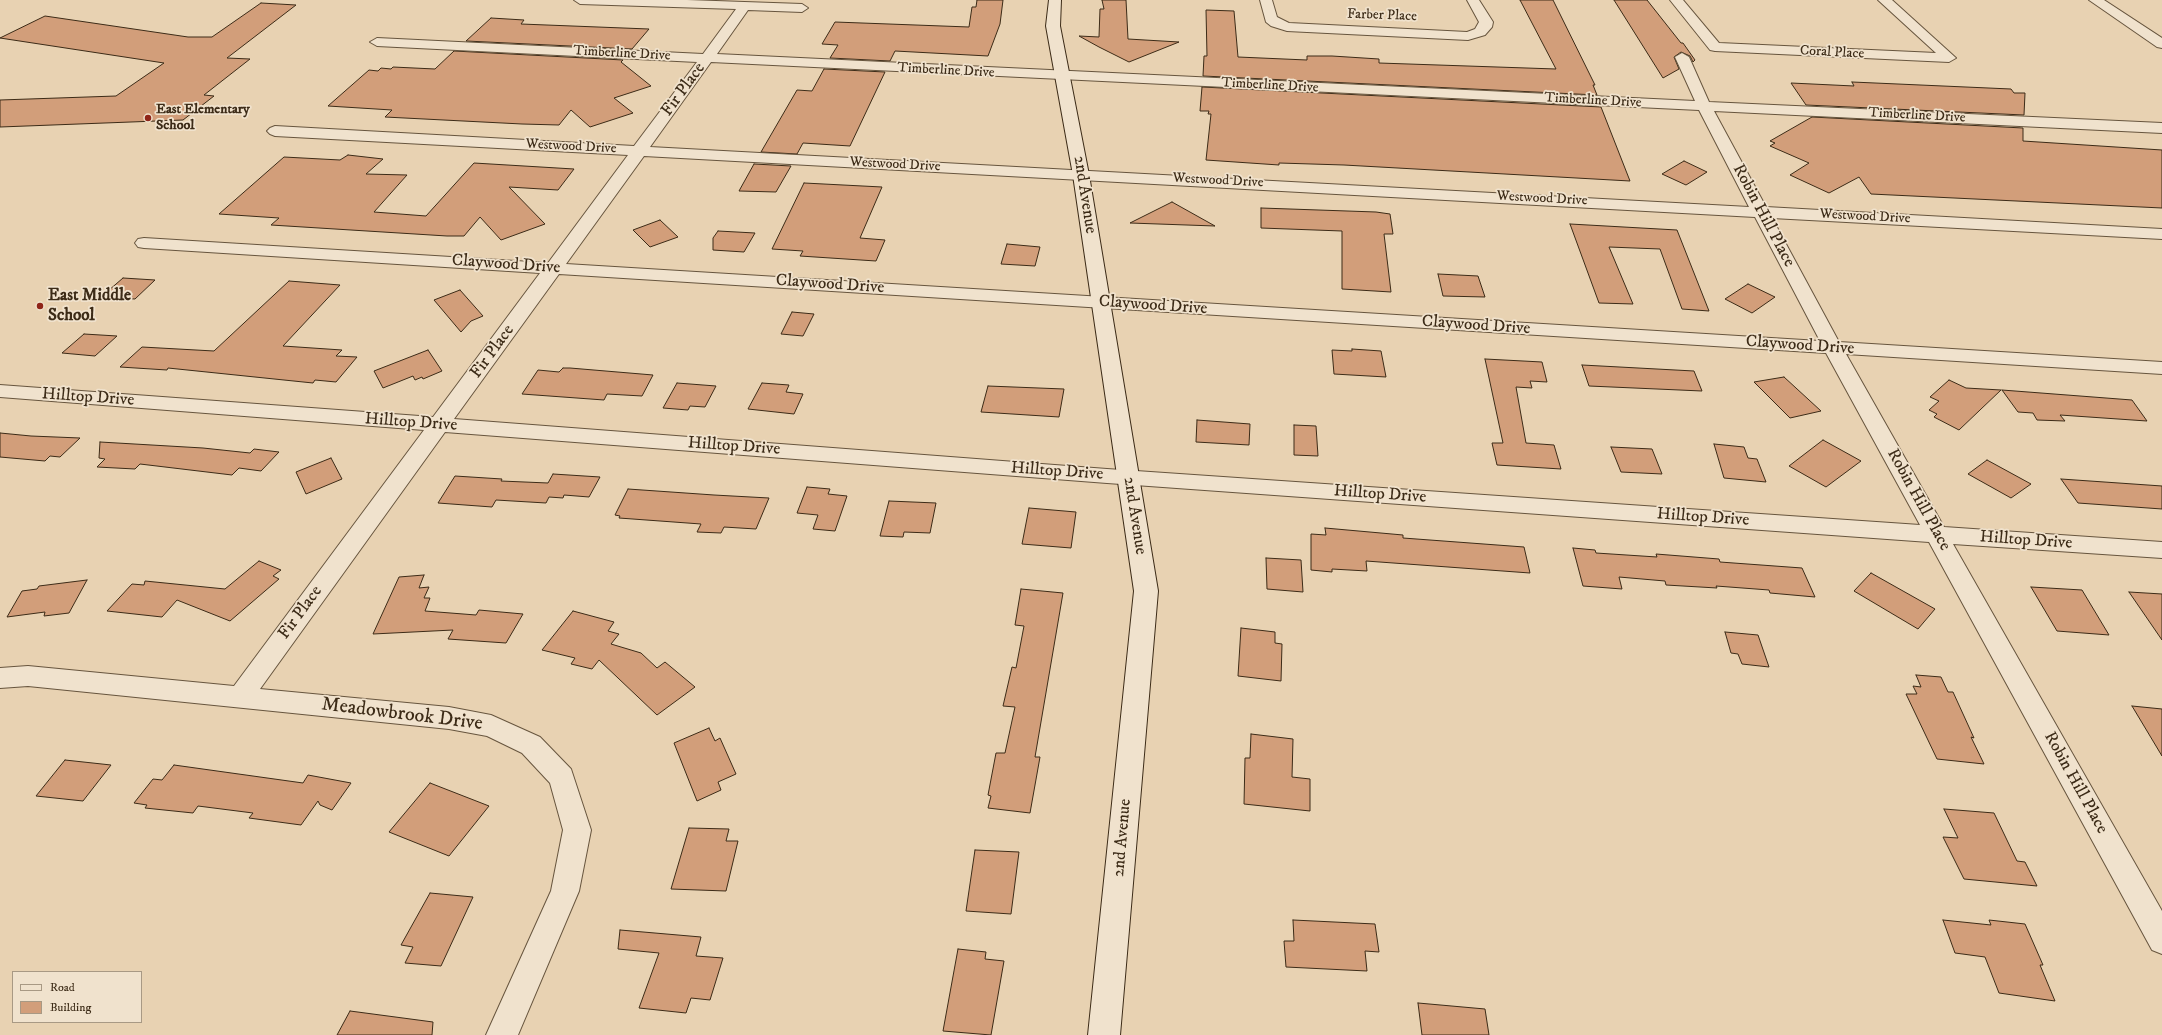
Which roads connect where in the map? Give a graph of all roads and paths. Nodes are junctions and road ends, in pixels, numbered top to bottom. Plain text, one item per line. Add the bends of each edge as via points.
1 (580, 0) edge
2 (1055, 0) edge
3 (1266, 0) edge
4 (1473, 0) edge
5 (1676, 0) edge
6 (1884, 0) edge
7 (2095, 0) edge
8 (640, 1) edge
9 (744, 7) junction
10 (802, 8) dead end
11 (377, 42) dead end
12 (2162, 44) edge
13 (1682, 57) dead end
14 (706, 59) junction
15 (1064, 77) junction
16 (1704, 106) junction
17 (2162, 128) edge
18 (275, 131) dead end
19 (639, 151) junction
20 (1081, 175) junction
21 (1762, 212) junction
22 (2162, 234) edge
23 (144, 243) dead end
24 (554, 268) junction
25 (1101, 302) junction
26 (1833, 348) junction
27 (2162, 368) edge
28 (0, 391) edge
29 (438, 425) junction
30 (1128, 477) junction
31 (1937, 534) junction
32 (2162, 550) edge
33 (0, 678) edge
34 (241, 696) junction
35 (2162, 940) edge
36 (502, 1035) edge
37 (1104, 1035) edge

1 - 8 street
2 - 15 street, 2nd Avenue via 1053,26
3 - 4 street, Farber Place via 1271,19 1279,25 1298,29 1468,36 1480,32 1486,22
5 - 6 street, Coral Place via 1715,47 1949,58
7 - 12 street
8 - 9 street
9 - 10 street
9 - 14 street, Fir Place
11 - 14 street, Timberline Drive
13 - 16 street, Robin Hill Place
14 - 15 street, Timberline Drive
14 - 19 street, Fir Place
15 - 16 street, Timberline Drive
15 - 20 street, 2nd Avenue
16 - 17 street, Timberline Drive
16 - 21 street, Robin Hill Place
18 - 19 street, Westwood Drive
19 - 20 street, Westwood Drive
19 - 24 street, Fir Place
20 - 21 street, Westwood Drive
20 - 25 street, 2nd Avenue
21 - 22 street, Westwood Drive
21 - 26 street, Robin Hill Place
23 - 24 street, Claywood Drive
24 - 25 street, Claywood Drive
24 - 29 street, Fir Place
25 - 26 street, Claywood Drive
25 - 30 street, 2nd Avenue
26 - 27 street, Claywood Drive
26 - 31 street, Robin Hill Place
28 - 29 street, Hilltop Drive
29 - 30 street, Hilltop Drive
29 - 34 street, Fir Place
30 - 31 street, Hilltop Drive
30 - 37 street, 2nd Avenue via 1146,591
31 - 32 street, Hilltop Drive
31 - 35 street, Robin Hill Place
33 - 34 street, Meadowbrook Drive via 28,676
34 - 36 street, Meadowbrook Drive via 448,718 491,726 531,745 562,777 577,830 565,891

